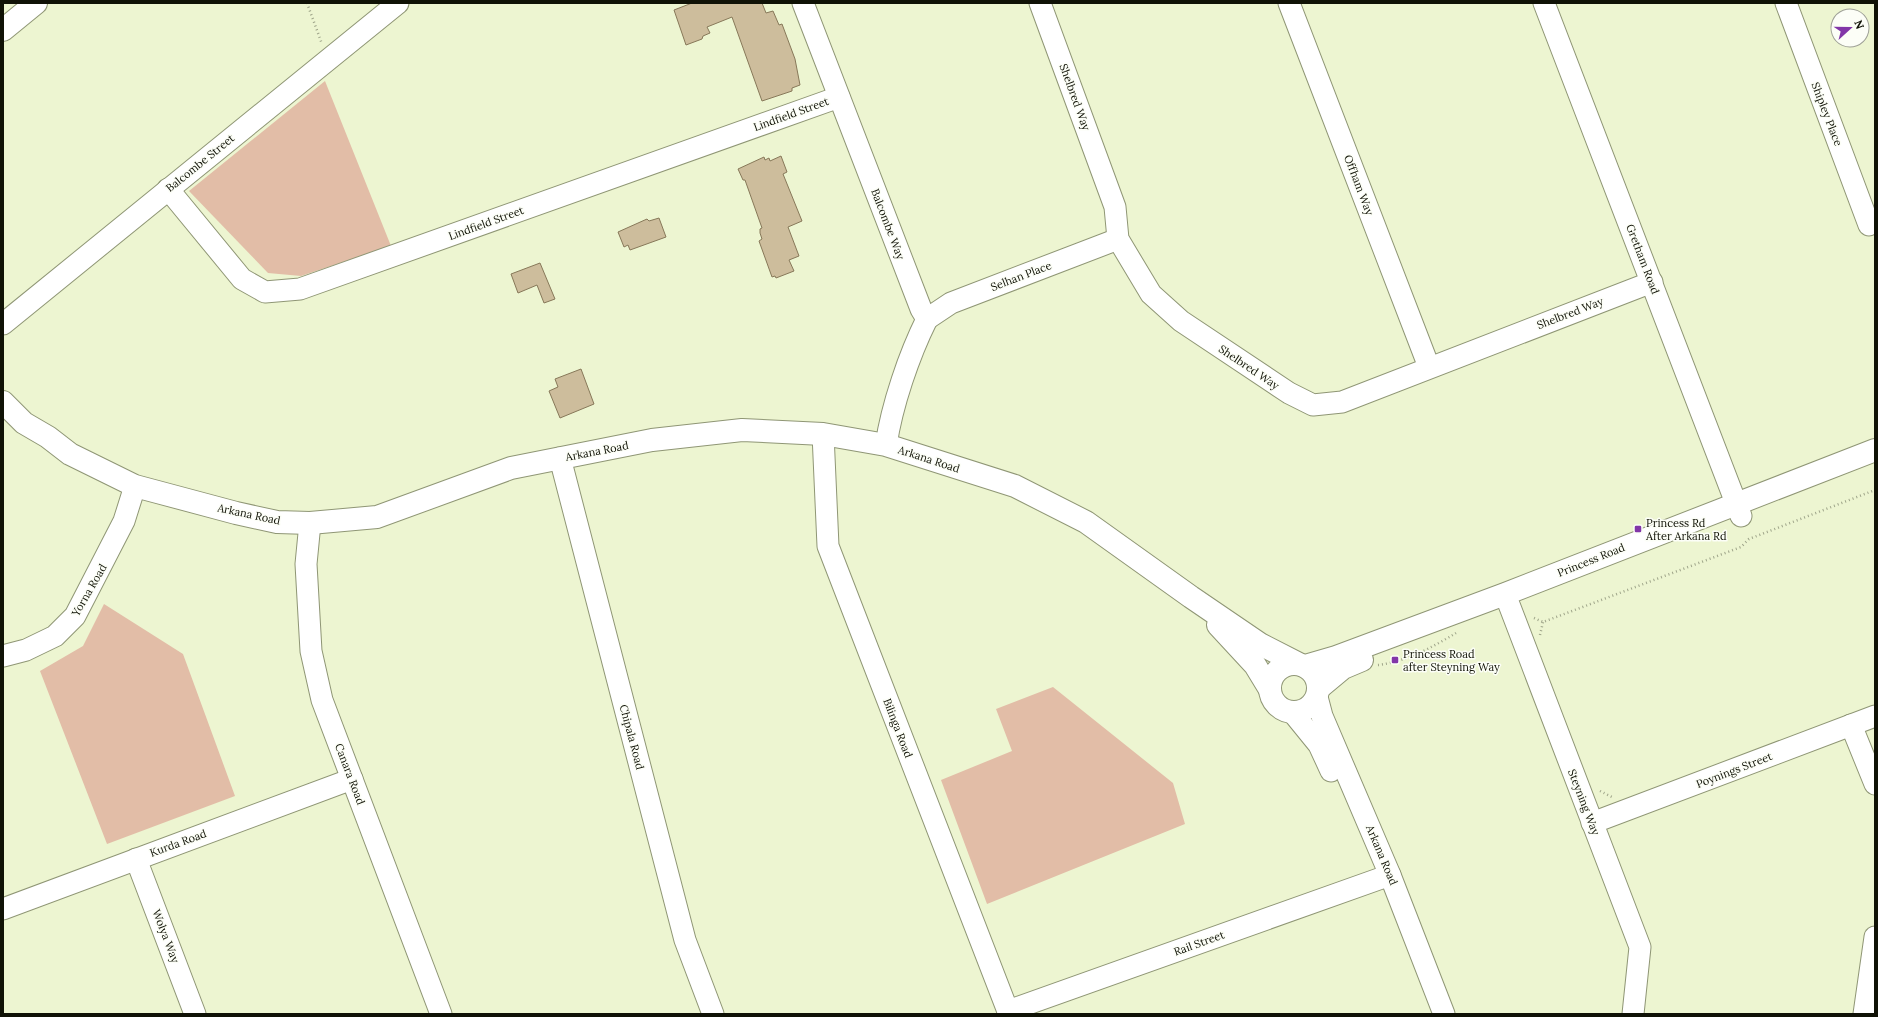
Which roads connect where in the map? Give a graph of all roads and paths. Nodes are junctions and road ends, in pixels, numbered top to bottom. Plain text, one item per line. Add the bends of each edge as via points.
1 (36, 3) edge
2 (307, 3) edge
3 (398, 3) edge
4 (803, 3) edge
5 (1040, 3) edge
6 (1289, 3) edge
7 (1544, 3) edge
8 (1786, 3) edge
9 (3, 30) edge
10 (328, 60) junction
11 (839, 97) junction
12 (168, 189) junction
13 (1869, 224) dead end
14 (1118, 239) junction
15 (1652, 282) junction
16 (927, 319) junction
17 (3, 324) edge
18 (1429, 367) junction
19 (3, 402) edge
20 (823, 434) junction
21 (886, 445) junction
22 (1875, 450) edge
23 (560, 458) junction
24 (1875, 464) edge
25 (135, 486) junction
26 (1875, 490) edge
27 (1738, 509) junction
28 (310, 523) junction
29 (1191, 597) junction
30 (1510, 605) junction
31 (1543, 622) junction
32 (1461, 631) dead end
33 (1532, 642) junction
34 (3, 656) edge
35 (1302, 665) junction
36 (1372, 666) dead end
37 (1269, 688) junction
38 (1318, 693) junction
39 (1293, 713) junction
40 (1875, 716) edge
41 (1851, 726) junction
42 (352, 778) junction
43 (1875, 784) edge
44 (1595, 788) dead end
45 (1617, 800) dead end
46 (1592, 824) junction
47 (136, 859) junction
48 (1385, 877) junction
49 (3, 909) edge
50 (1875, 937) edge
51 (1008, 1013) edge
52 (195, 1014) edge
53 (441, 1014) edge
54 (714, 1014) edge
55 (1430, 1014) edge
56 (1444, 1014) edge
57 (1633, 1014) edge
58 (1864, 1014) edge

1 - 9 main road
2 - 10 path
3 - 10 street, Balcombe Street
4 - 11 street, Balcombe Way
5 - 14 street, Shelbred Way via 1115,207
6 - 18 street, Offham Way
7 - 15 street, Gretham Road
8 - 13 street, Shipley Place
10 - 12 street, Balcombe Street
11 - 12 street, Lindfield Street via 300,289 265,292 242,279
11 - 16 street, Balcombe Way via 920,309
12 - 17 street, Balcombe Street
14 - 16 street, Selhan Place via 950,303
14 - 18 street, Shelbred Way via 1151,294 1181,321 1289,393 1313,405 1342,402
15 - 18 street, Shelbred Way
15 - 27 street, Gretham Road
16 - 21 street via 890,419
19 - 25 main road, Arkana Road via 24,423 70,454
20 - 21 main road, Arkana Road
20 - 23 main road, Arkana Road via 742,430 652,440
20 - 51 street, Bilinga Road via 828,546
21 - 29 main road, Arkana Road via 1015,486 1086,522
22 - 27 main road, Princess Road
23 - 28 main road, Arkana Road via 511,468 377,517
23 - 54 street, Chipala Road via 685,940
24 - 27 main road, Princess Road
25 - 28 main road, Arkana Road via 277,522
25 - 34 street, Yorna Road via 124,521 75,616 56,636 26,650
26 - 31 path via 1749,539 1741,547
27 - 30 main road, Princess Road
28 - 42 street, Canara Road via 306,564 311,651 322,700
29 - 35 main road, Arkana Road via 1260,644
29 - 37 main road, Arkana Road via 1255,665
30 - 31 path
30 - 33 street, Steyning Way
30 - 35 main road, Princess Road
30 - 38 main road, Princess Road via 1343,668
31 - 33 path
32 - 36 path via 1445,641 1392,664
33 - 46 street, Steyning Way
35 - 37 main road via 1285,665 1278,669
35 - 38 main road via 1317,679
37 - 39 main road via 1276,705
38 - 39 main road via 1307,708
38 - 48 street, Arkana Road via 1322,716
39 - 48 street, Arkana Road via 1319,745
40 - 41 street, Poynings Street
41 - 43 street
41 - 46 street, Poynings Street
42 - 47 street, Kurda Road
42 - 53 street, Canara Road
44 - 45 path
46 - 57 street, Steyning Way via 1640,947
47 - 49 street, Kurda Road
47 - 52 street, Wolya Way
48 - 51 street, Rail Street
48 - 55 street, Arkana Road
48 - 56 street, Arkana Road
50 - 58 street

